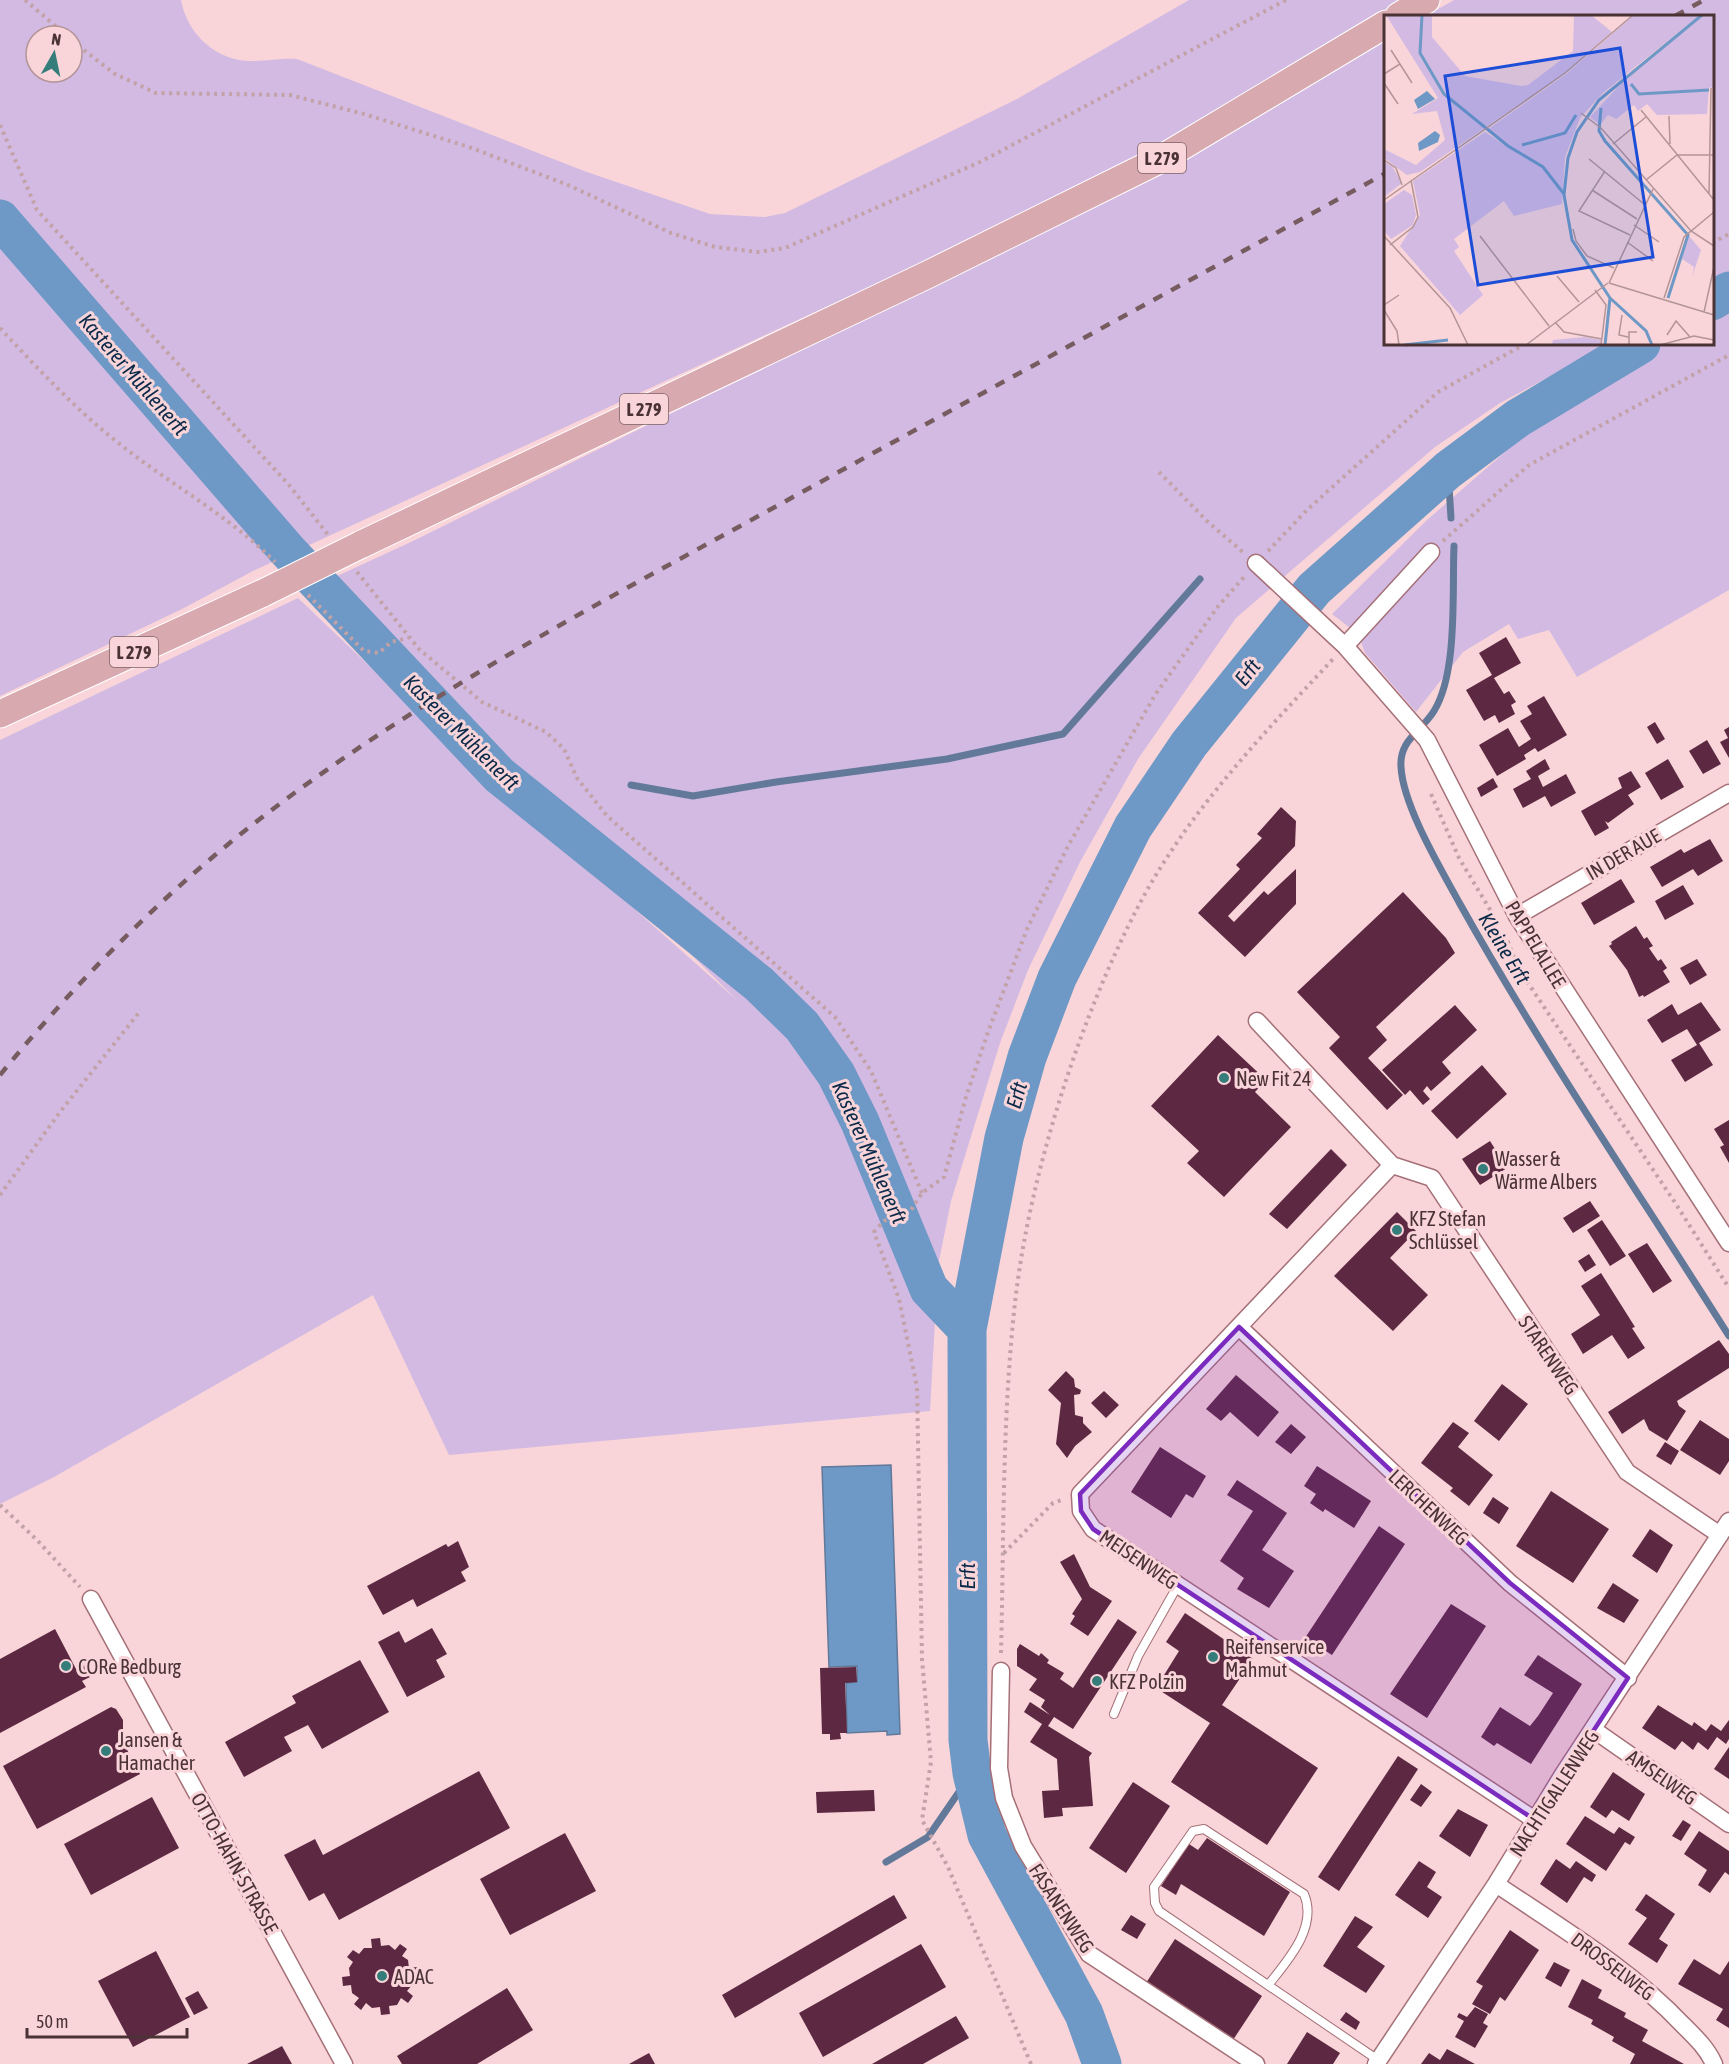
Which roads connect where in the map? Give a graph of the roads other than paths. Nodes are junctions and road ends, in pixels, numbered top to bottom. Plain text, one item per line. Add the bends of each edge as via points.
1 (1426, 0) edge
2 (1401, 15) edge
3 (1384, 25) edge
4 (1431, 552) road end
5 (1256, 563) road end
6 (1345, 646) junction
7 (3, 713) edge
8 (1729, 793) edge
9 (1517, 916) junction
10 (1257, 1021) dead end
11 (1392, 1165) junction
12 (1729, 1244) edge
13 (1239, 1327) junction
14 (1724, 1528) edge
15 (1178, 1585) junction
16 (91, 1599) road end
17 (1001, 1671) road end
18 (1628, 1678) junction
19 (1114, 1714) dead end
20 (1594, 1730) junction
21 (1535, 1821) junction
22 (1729, 1824) edge
23 (1496, 1884) junction
24 (1269, 1984) junction
25 (1377, 2062) edge
26 (344, 2064) edge
27 (1256, 2064) edge
28 (1714, 2064) edge

1 - 2 main road
3 - 7 main road, L 279, bridge via 1159,160 356,555 263,593
4 - 6 street
5 - 6 street, PAPPELALLEE
6 - 9 street, PAPPELALLEE via 1426,740
8 - 9 street, IN DER AUE
9 - 12 street, PAPPELALLEE
10 - 11 street
11 - 13 street
11 - 14 street, STARENWEG via 1432,1179 1627,1472
13 - 15 street, MEISENWEG via 1080,1494 1081,1511 1093,1529
13 - 18 street, LERCHENWEG via 1510,1583
14 - 18 street, NACHTIGALLENWEG
15 - 19 lane via 1138,1656
15 - 21 street, MEISENWEG
16 - 26 street, OTTO-HAHN-STRASSE
17 - 27 street, FASANENWEG via 999,1768 1004,1797 1023,1846 1089,1954
18 - 20 street, NACHTIGALLENWEG
20 - 21 street, NACHTIGALLENWEG
20 - 22 street, AMSELWEG
21 - 23 street, NACHTIGALLENWEG
23 - 25 street, NACHTIGALLENWEG
23 - 28 street, DROSSELWEG via 1608,1959 1657,1998 1708,2052
24 - 24 lane via 1168,1918 1155,1904 1154,1887 1193,1831 1204,1829 1304,1894 1304,1934
24 - 25 lane

